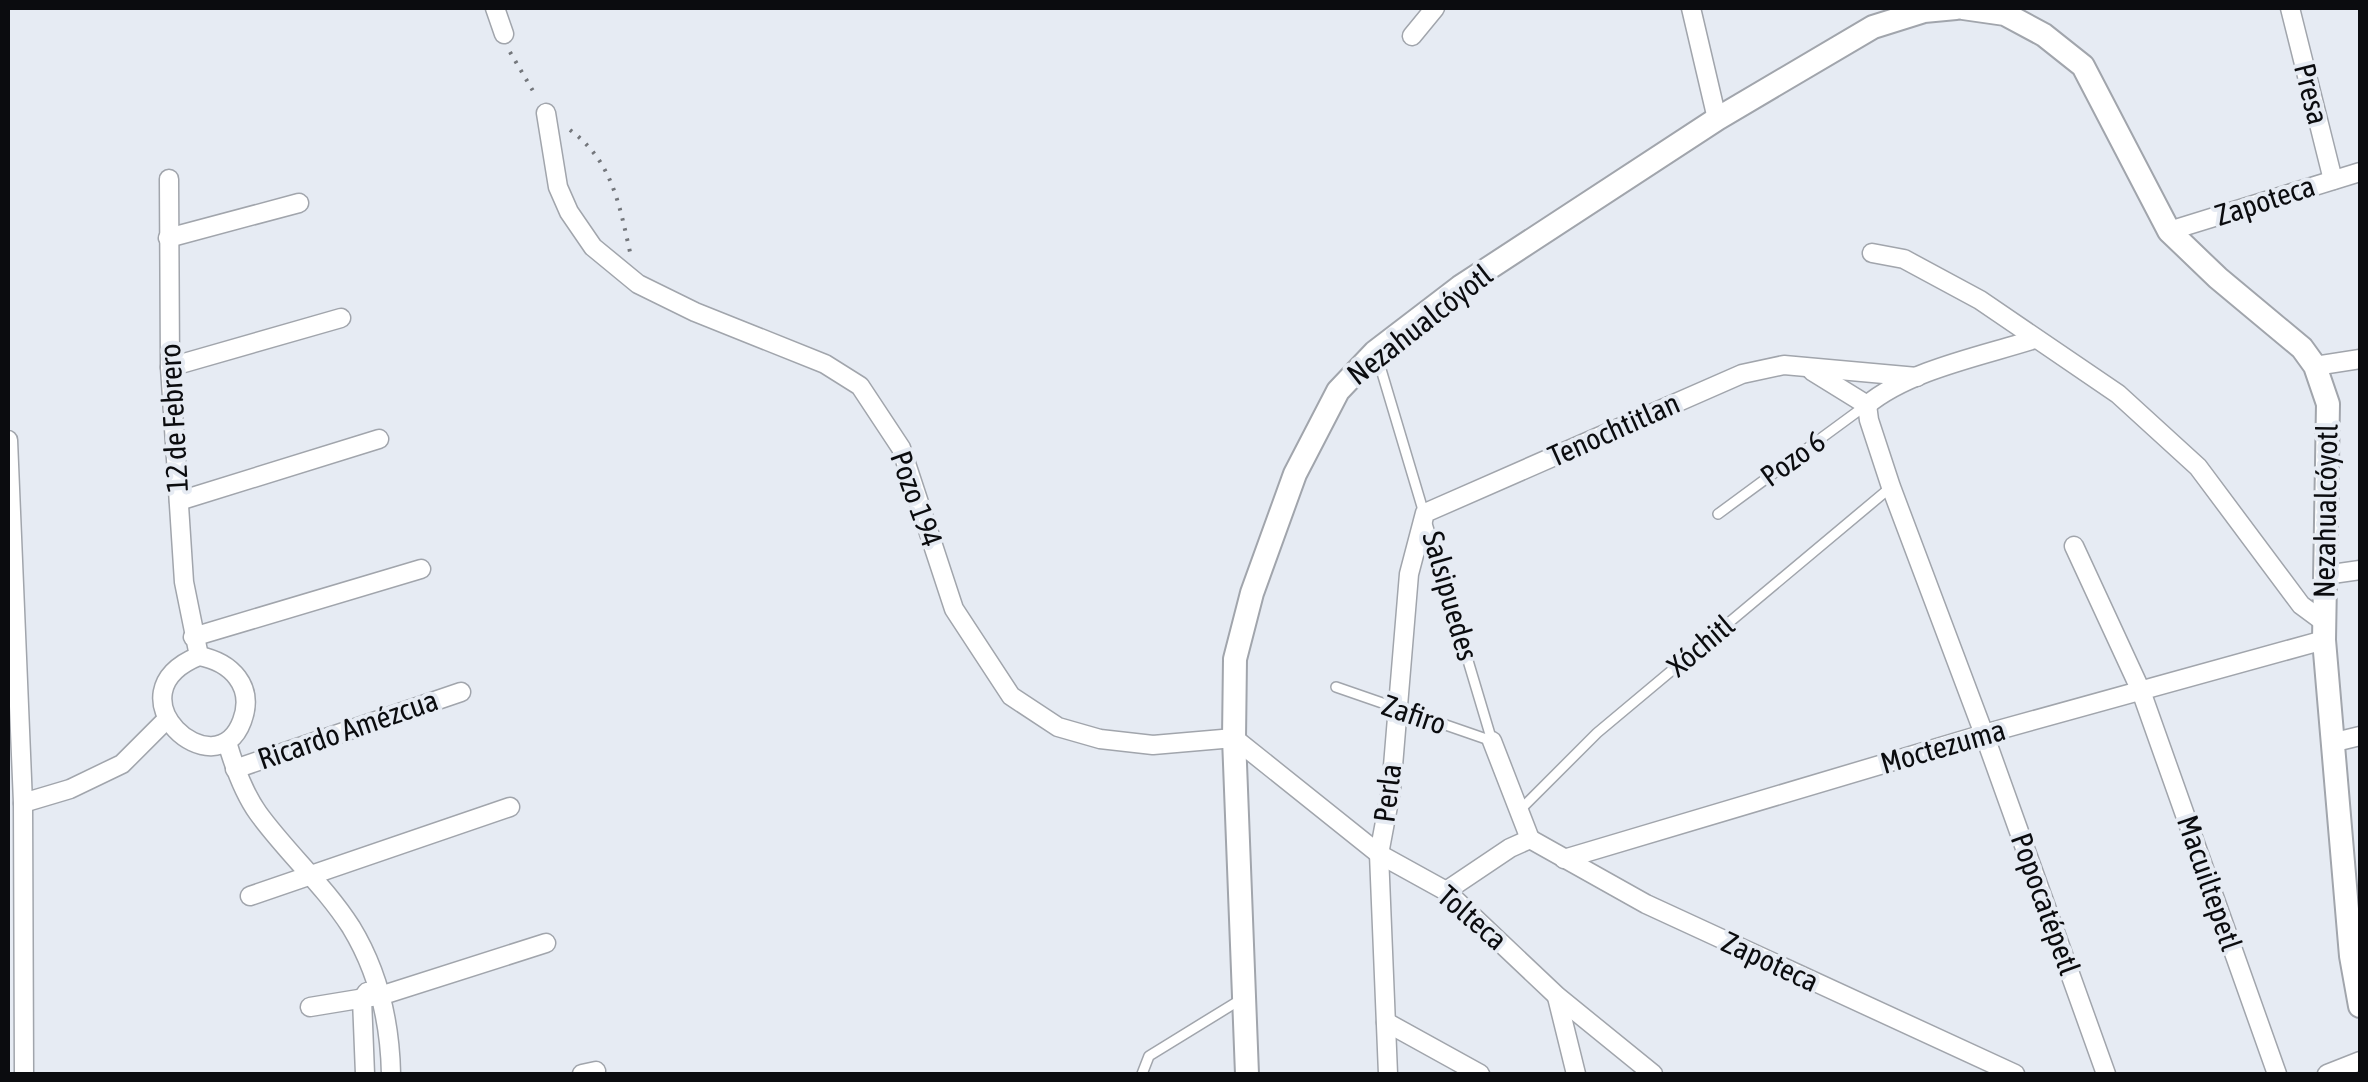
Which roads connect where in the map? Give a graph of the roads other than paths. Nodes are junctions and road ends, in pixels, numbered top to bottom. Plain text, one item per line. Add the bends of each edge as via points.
1 (495, 8) edge
2 (1434, 8) edge
3 (1691, 8) edge
4 (1960, 8) edge
5 (2290, 8) edge
6 (1871, 17) edge
7 (504, 34) road end
8 (1412, 36) dead end
9 (546, 113) road end
10 (1717, 119) junction
11 (2360, 172) edge
12 (169, 178) dead end
13 (2333, 180) junction
14 (299, 203) dead end
15 (2169, 232) junction
16 (168, 238) junction
17 (1872, 253) dead end
18 (341, 318) dead end
19 (2034, 339) junction
20 (1375, 352) junction
21 (2360, 358) edge
22 (2315, 366) junction
23 (170, 368) junction
24 (1808, 368) junction
25 (1917, 377) junction
26 (1867, 404) junction
27 (379, 439) dead end
28 (8, 440) edge
29 (1891, 487) junction
30 (179, 502) junction
31 (1425, 513) junction
32 (1718, 514) dead end
33 (2074, 546) dead end
34 (421, 569) dead end
35 (2360, 570) edge
36 (2325, 575) junction
37 (2324, 631) junction
38 (193, 637) junction
39 (199, 656) junction
40 (1336, 687) dead end
41 (460, 692) dead end
42 (2141, 692) junction
43 (1397, 709) junction
44 (167, 719) junction
45 (1984, 734) junction
46 (2360, 736) edge
47 (1234, 738) junction
48 (1492, 741) junction
49 (227, 742) junction
50 (2331, 743) junction
51 (234, 769) junction
52 (23, 803) junction
53 (510, 807) dead end
54 (1518, 812) junction
55 (1530, 839) junction
56 (1379, 854) junction
57 (1564, 860) junction
58 (312, 875) junction
59 (1446, 891) junction
60 (250, 896) dead end
61 (15, 910) edge
62 (546, 943) dead end
63 (379, 986) junction
64 (1557, 996) junction
65 (1246, 997) junction
66 (362, 999) junction
67 (2360, 1006) edge
68 (310, 1007) dead end
69 (1386, 1022) junction
70 (2360, 1061) edge
71 (24, 1074) edge
72 (366, 1074) edge
73 (391, 1074) edge
74 (1142, 1074) edge
75 (1246, 1074) edge
76 (1388, 1074) edge
77 (1480, 1074) edge
78 (1576, 1074) edge
79 (1653, 1074) edge
80 (2015, 1074) edge
81 (2106, 1074) edge
82 (2277, 1074) edge
83 (2327, 1074) edge

1 - 7 street
2 - 8 street
3 - 10 street
4 - 6 main road, Nezahualcóyotl
4 - 15 main road, Nezahualcóyotl via 2006,14 2083,66
5 - 13 street, Presa
6 - 10 main road, Nezahualcóyotl
9 - 47 street, Pozo 194 via 558,187 593,247 638,284 825,364 860,386 901,448 954,609 1011,696 1058,727 1100,739 1153,745
10 - 20 main road, Nezahualcóyotl via 1460,288
11 - 13 street, Zapoteca
12 - 16 street, 12 de Febrero
13 - 15 street, Zapoteca
14 - 16 street
15 - 22 main road, Nezahualcóyotl
16 - 23 street, 12 de Febrero
17 - 19 street via 1904,259 2002,312
18 - 23 street
19 - 25 street
19 - 37 street via 2118,394 2198,467
20 - 31 lane, Salsipuedes
20 - 47 main road, Nezahualcóyotl via 1338,391 1294,474 1235,659
21 - 22 street
22 - 36 main road, Nezahualcóyotl via 2328,404
23 - 30 street, 12 de Febrero
24 - 25 street, Tenochtitlan
24 - 26 street
24 - 31 street, Tenochtitlan via 1784,365 1742,374
25 - 26 street
26 - 29 street
26 - 32 lane, Pozo 6
27 - 30 street
28 - 52 street
29 - 45 street
29 - 54 lane, Xóchitl via 1597,733
30 - 38 street, 12 de Febrero
31 - 43 street, Perla via 1409,574
31 - 48 lane, Salsipuedes
33 - 42 street, Macuiltepetl
34 - 38 street
35 - 36 street
36 - 37 main road, Nezahualcóyotl
37 - 42 street, Moctezuma
37 - 50 main road, Nezahualcóyotl
38 - 39 street, 12 de Febrero
39 - 44 street via 180,663 167,679
39 - 49 street via 234,671 244,688 246,708
40 - 43 lane, Zafiro
41 - 51 street, Ricardo Amézcua
42 - 45 street, Moctezuma
42 - 82 street, Macuiltepetl
43 - 48 lane, Zafiro
43 - 56 street, Perla via 1392,790
44 - 49 street via 195,744
44 - 52 street via 122,764
45 - 57 street, Moctezuma
45 - 81 street, Popocatépetl
46 - 50 street
47 - 56 street, Tolteca
47 - 65 main road, Nezahualcóyotl
48 - 54 street, Salsipuedes
49 - 51 street
50 - 67 main road, Nezahualcóyotl
51 - 58 street via 256,811
52 - 61 street
53 - 58 street
54 - 55 street, Salsipuedes
55 - 57 street, Zapoteca
55 - 59 street
56 - 59 street, Tolteca
56 - 69 street, Perla
57 - 80 street, Zapoteca
58 - 60 street
58 - 63 street via 352,928
59 - 64 street, Tolteca
61 - 71 street
62 - 63 street
63 - 66 street
63 - 73 street
64 - 78 street
64 - 79 street, Tolteca
65 - 74 lane via 1148,1056
65 - 75 main road, Nezahualcóyotl
66 - 68 street
66 - 72 street
69 - 76 street, Perla
69 - 77 street
70 - 83 street

